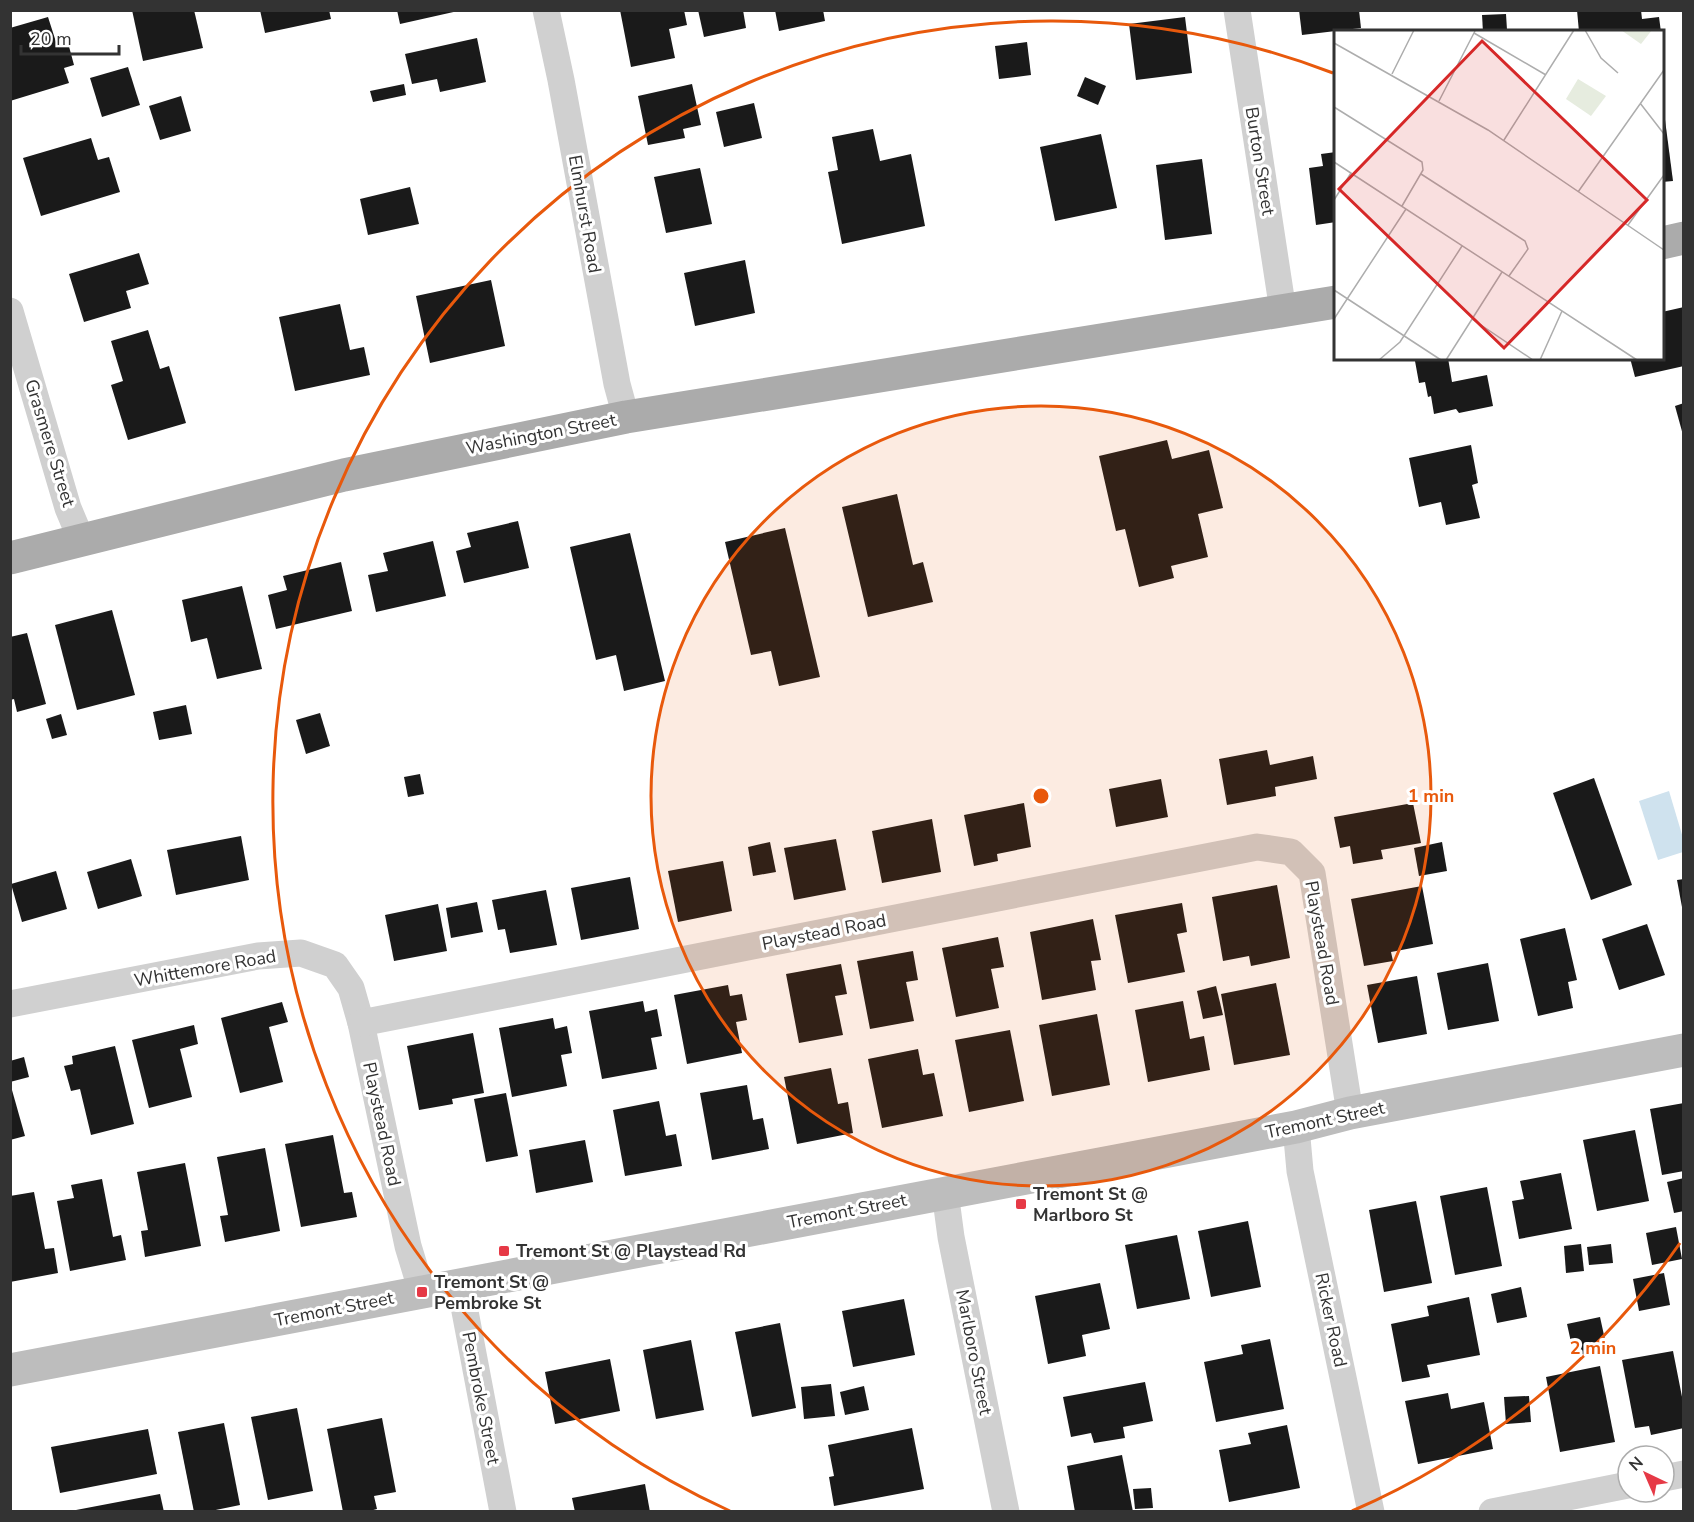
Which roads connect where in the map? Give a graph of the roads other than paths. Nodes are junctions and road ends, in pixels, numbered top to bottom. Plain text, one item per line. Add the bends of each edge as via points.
1 (546, 10) edge
2 (1237, 10) edge
3 (1683, 238) edge
4 (1664, 243) edge
5 (1334, 302) edge
6 (10, 311) edge
7 (1283, 311) junction
8 (626, 417) junction
9 (81, 539) junction
10 (10, 558) edge
11 (10, 1004) edge
12 (361, 1023) junction
13 (1683, 1050) edge
14 (1350, 1113) junction
15 (1296, 1127) junction
16 (945, 1192) junction
17 (460, 1286) junction
18 (422, 1292) junction
19 (10, 1370) edge
20 (1616, 1487) edge
21 (503, 1512) edge
22 (1006, 1512) edge
23 (1371, 1512) edge
24 (1492, 1512) edge

1 - 8 street, Elmhurst Road
2 - 7 street, Burton Street
3 - 4 main road
5 - 7 main road, Washington Street
6 - 9 street, Grasmere Street via 68,508
7 - 8 main road, Washington Street
8 - 9 main road, Washington Street via 345,475
9 - 10 main road, Washington Street
11 - 12 street, Whittemore Road via 258,956 301,953 334,965 351,988
12 - 14 street, Playstead Road via 1257,847 1292,852 1311,873
12 - 18 street, Playstead Road via 408,1246
13 - 14 main road, Tremont Street
14 - 15 main road, Tremont Street
15 - 16 main road, Tremont Street
15 - 23 street, Ricker Road via 1300,1171
16 - 17 main road, Tremont Street
16 - 22 street, Marlboro Street
17 - 18 main road, Tremont Street
17 - 21 street, Pembroke Street
18 - 19 main road, Tremont Street
20 - 24 street

